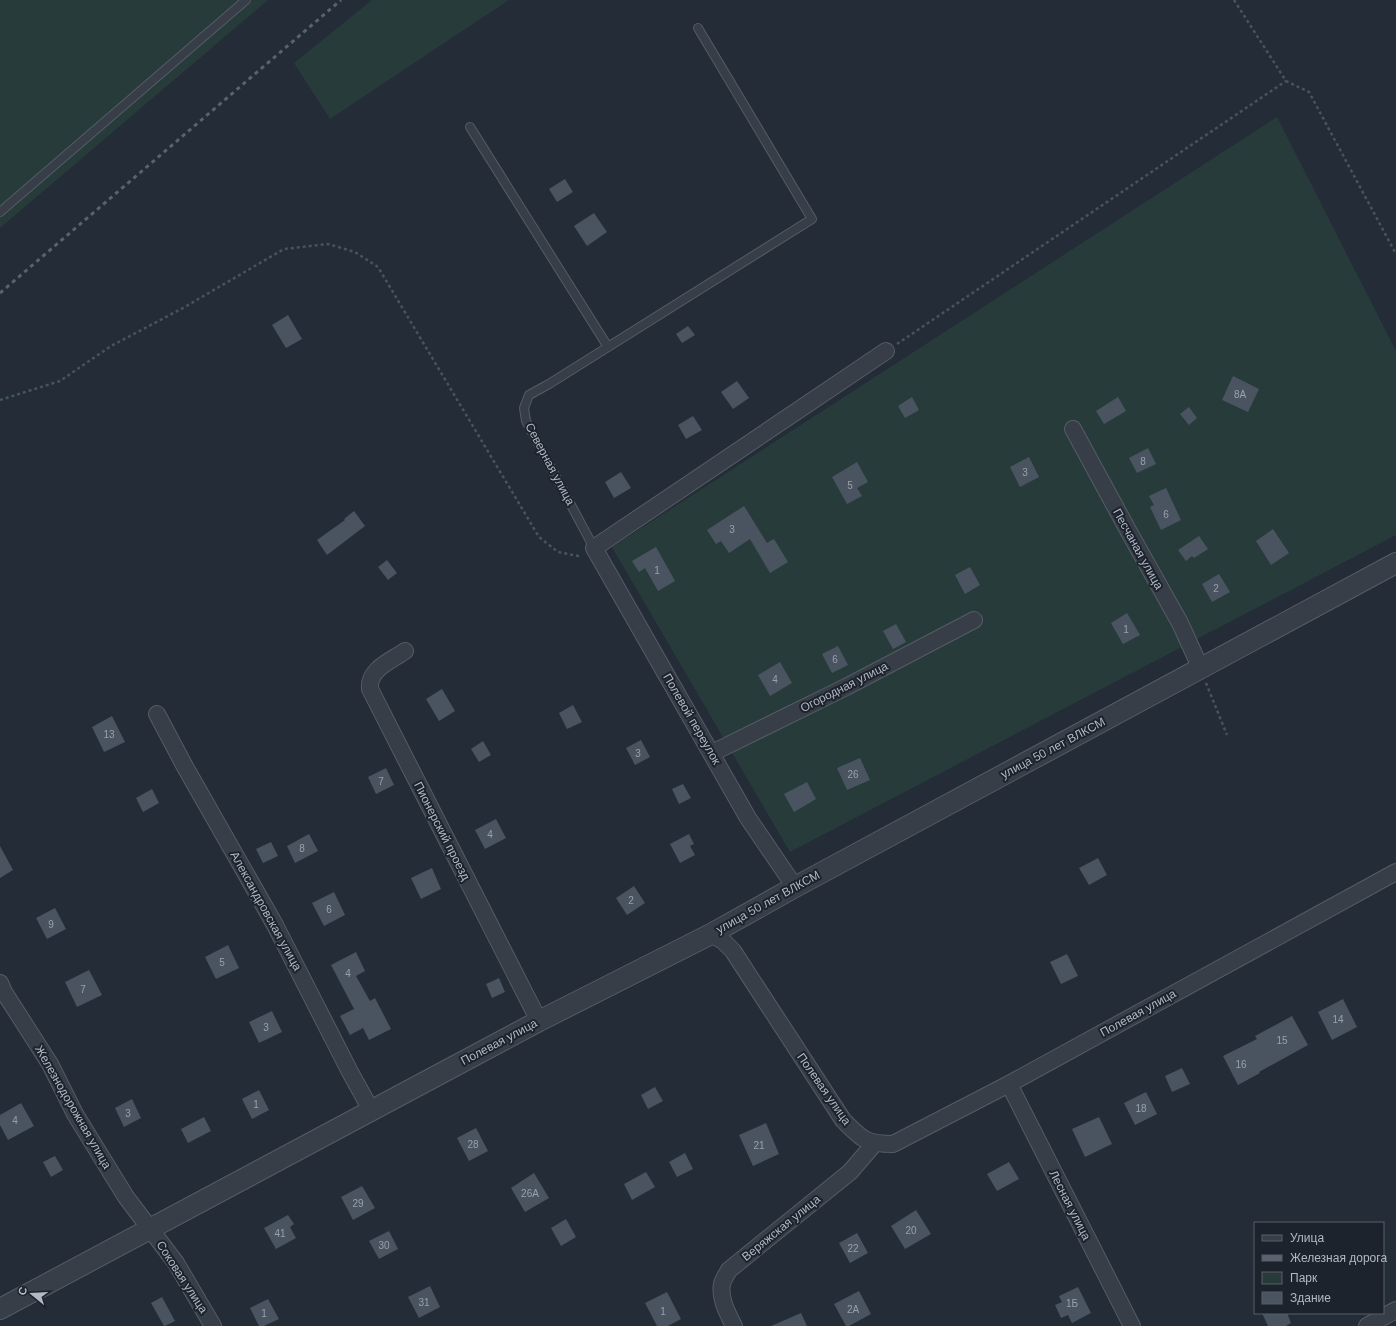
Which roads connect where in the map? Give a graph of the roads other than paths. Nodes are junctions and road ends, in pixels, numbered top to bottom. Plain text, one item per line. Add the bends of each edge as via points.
1 (246, 0) edge
2 (698, 28) dead end
3 (470, 127) dead end
4 (0, 212) edge
5 (608, 348) junction
6 (886, 351) road end
7 (1074, 429) dead end
8 (594, 548) junction
9 (1396, 563) edge
10 (974, 620) dead end
11 (405, 651) dead end
12 (1201, 669) junction
13 (157, 714) dead end
14 (712, 753) junction
15 (1396, 872) edge
16 (795, 887) junction
17 (711, 934) junction
18 (0, 983) edge
19 (539, 1021) junction
20 (1009, 1084) junction
21 (371, 1110) junction
22 (875, 1143) junction
23 (150, 1228) junction
24 (0, 1309) edge
25 (1396, 1310) edge
26 (213, 1326) edge
27 (734, 1326) edge
28 (1132, 1326) edge
29 (1367, 1326) edge

1 - 4 lane
2 - 5 lane, Северная улица via 812,219
3 - 5 lane
5 - 8 lane, Северная улица via 529,395 524,408 526,420
6 - 8 street
7 - 12 street, Песчаная улица via 1180,623
8 - 14 street, Полевой переулок
9 - 12 street, улица 50 лет ВЛКСМ
10 - 14 street, Огородная улица
11 - 19 street, Пионерский проезд via 372,675 370,689
12 - 16 street, улица 50 лет ВЛКСМ
13 - 21 street, Александровская улица via 276,925
14 - 16 street, Полевой переулок via 748,818
15 - 20 street, Полевая улица
16 - 17 street, улица 50 лет ВЛКСМ
17 - 19 street, Полевая улица
17 - 22 street, Полевая улица via 733,950 843,1120 861,1138
18 - 23 street, Железнодорожная улица via 50,1064 75,1114 126,1197
19 - 21 street, Полевая улица
20 - 22 street, Полевая улица via 892,1144
20 - 28 street, Лесная улица
21 - 23 street, Полевая улица
22 - 27 street, Веряжская улица via 850,1172 729,1270 722,1283 722,1296
23 - 24 street
23 - 26 street, Соковая улица via 176,1263
25 - 29 street

